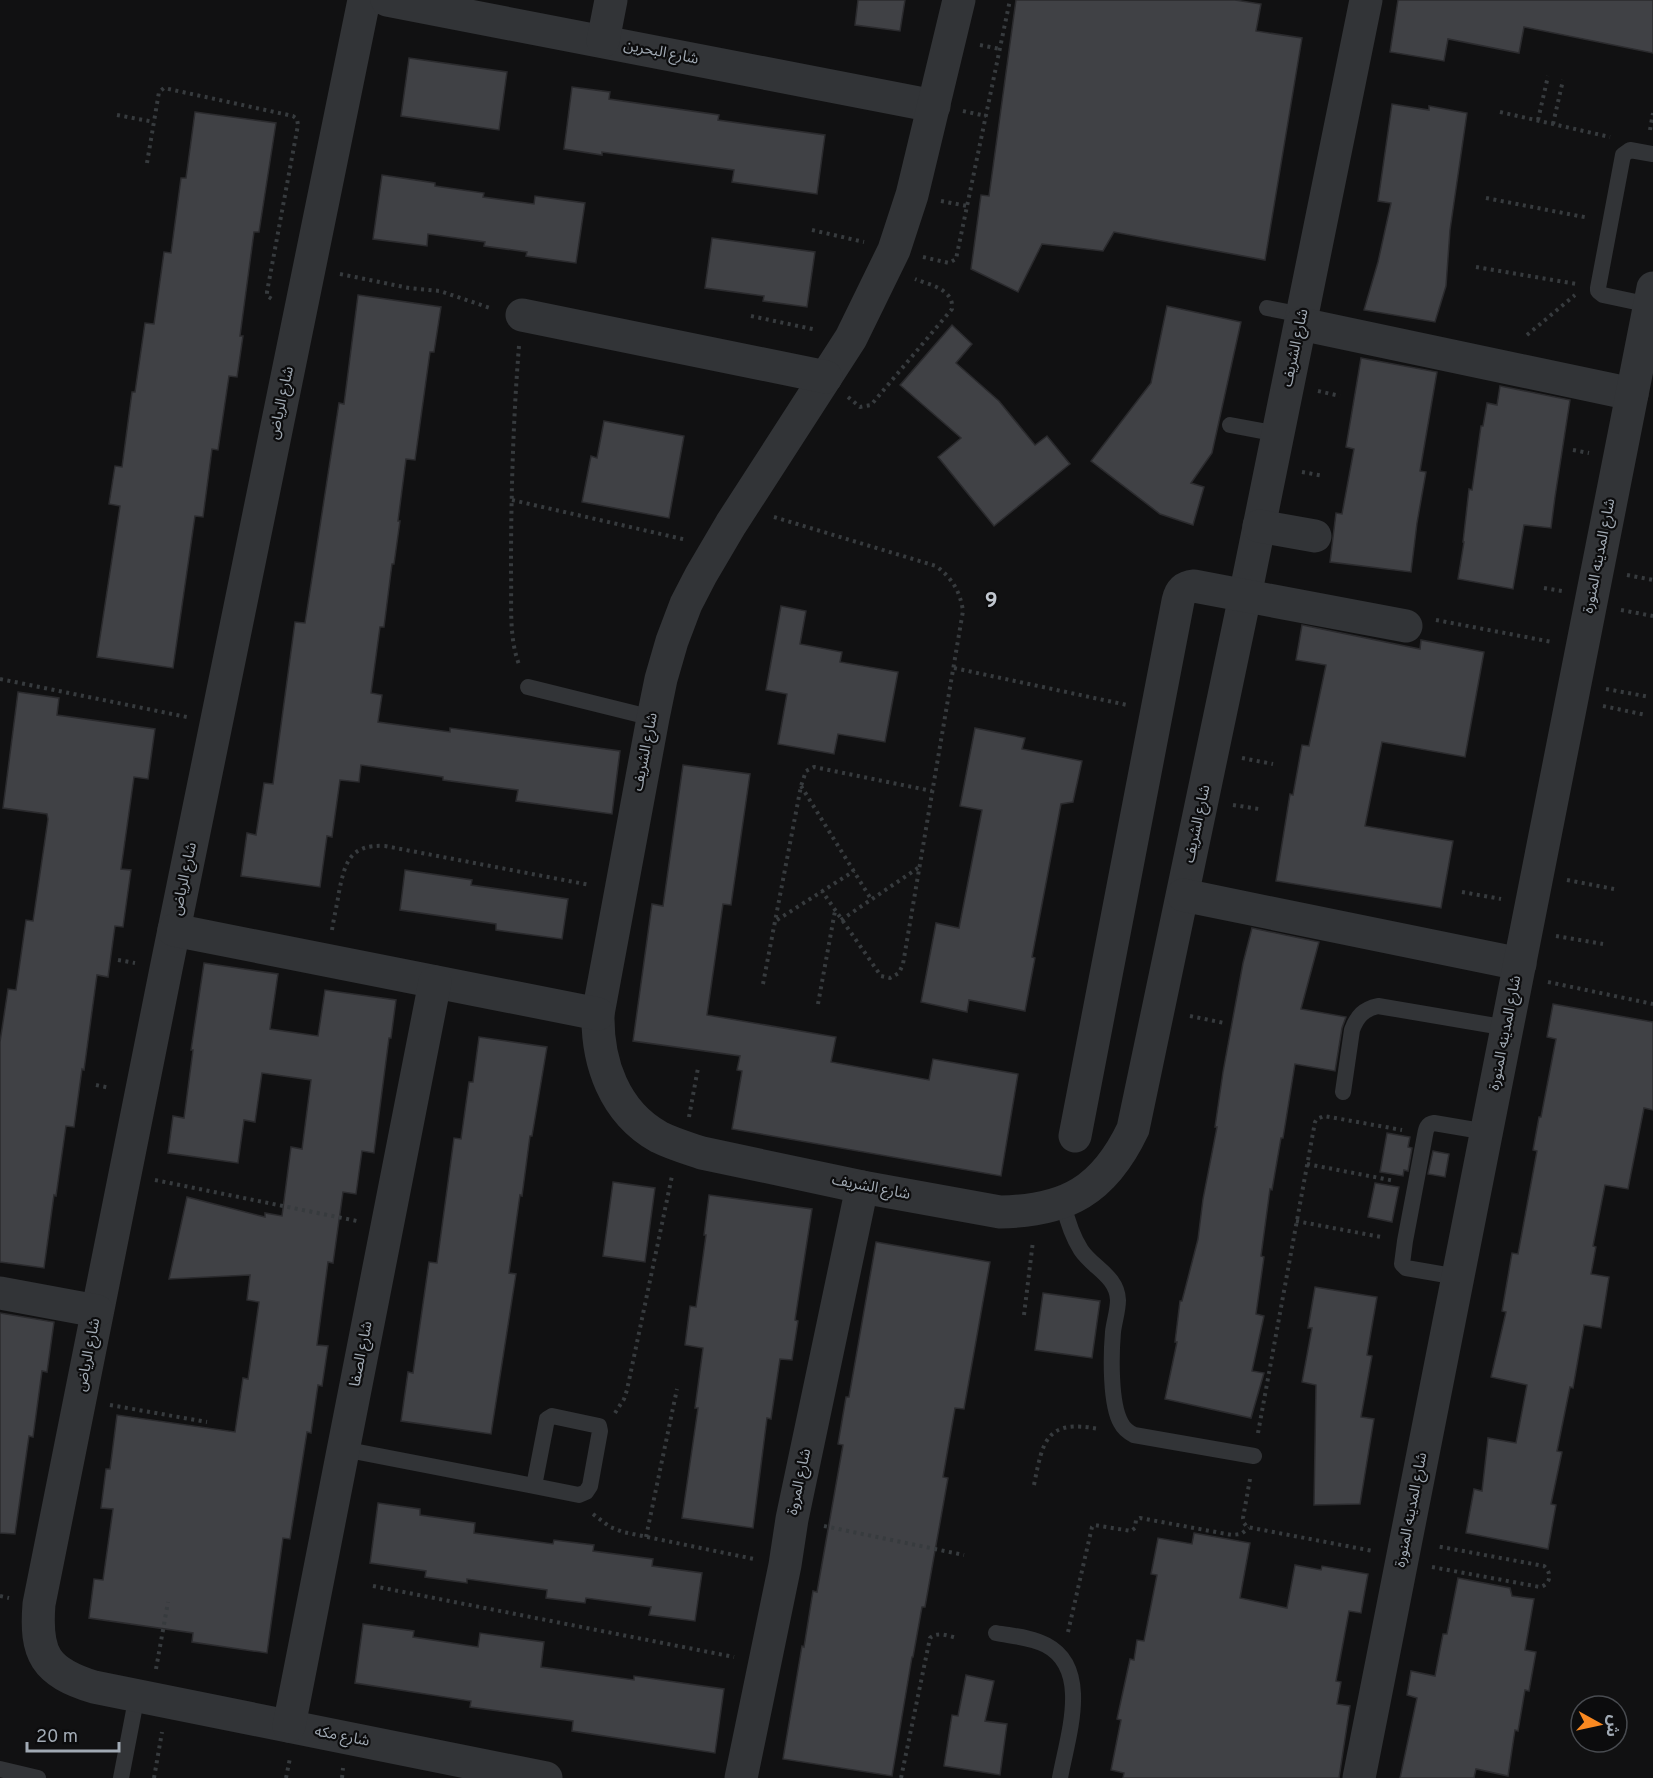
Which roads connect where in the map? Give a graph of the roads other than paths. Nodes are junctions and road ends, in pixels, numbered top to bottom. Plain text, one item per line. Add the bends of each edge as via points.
1 (364, 0) edge
2 (387, 0) edge
3 (611, 0) edge
4 (959, 0) edge
5 (1361, 1) edge
6 (603, 42) junction
7 (934, 106) junction
8 (1653, 154) edge
9 (1651, 296) edge
10 (1267, 308) dead end
11 (522, 315) road end
12 (1302, 320) junction
13 (826, 377) junction
14 (1632, 394) junction
15 (1230, 425) dead end
16 (1278, 434) junction
17 (1260, 526) junction
18 (1315, 536) dead end
19 (1245, 596) junction
20 (1406, 626) road end
21 (528, 687) road end
22 (652, 718) junction
23 (1183, 895) junction
24 (174, 930) junction
25 (1519, 970) junction
26 (435, 982) junction
27 (598, 1014) junction
28 (1508, 1028) junction
29 (1342, 1092) dead end
30 (1487, 1132) junction
31 (1075, 1136) dead end
32 (862, 1187) junction
33 (1050, 1207) junction
34 (1458, 1277) junction
35 (0, 1293) edge
36 (98, 1311) junction
37 (344, 1449) junction
38 (1254, 1456) road end
39 (534, 1486) junction
40 (996, 1633) dead end
41 (152, 1698) junction
42 (289, 1726) junction
43 (0, 1769) edge
44 (29, 1777) edge
45 (121, 1778) edge
46 (546, 1778) edge
47 (741, 1778) edge
48 (1060, 1778) edge
49 (1359, 1778) edge

1 - 24 street, شارع الرياض
2 - 6 street, شارع البحرين
3 - 6 street
4 - 7 street, شارع الشريف
5 - 12 street, شارع الشريف
6 - 7 street, شارع البحرين
7 - 13 street, شارع الشريف via 912,195 890,258 851,338
8 - 9 lane via 1630,150 1623,155 1592,287 1603,296
9 - 14 street, شارع المدينه المنورة
10 - 12 lane
11 - 13 street
12 - 14 street
12 - 16 street, شارع الشريف
13 - 22 street, شارع الشريف via 717,546 686,604
14 - 25 street, شارع المدينه المنورة
15 - 16 lane
16 - 17 street, شارع الشريف
17 - 18 street
17 - 19 street, شارع الشريف
19 - 20 street
19 - 23 street, شارع الشريف
19 - 31 street via 1194,586 1185,588 1178,601
21 - 22 lane
22 - 27 street, شارع الشريف
23 - 25 street
23 - 33 street, شارع الشريف via 1133,1130 1110,1169 1095,1183
24 - 26 street
24 - 36 street, شارع الرياض
25 - 28 street, شارع المدينه المنورة
26 - 27 street
26 - 37 street, شارع الصفا
27 - 32 street, شارع الشريف via 597,1035 609,1082 622,1103 657,1136 680,1147
28 - 29 lane via 1378,1006 1369,1008 1355,1021
28 - 30 street, شارع المدينه المنورة
30 - 34 street, شارع المدينه المنورة
30 - 34 lane via 1434,1123 1426,1127 1402,1261 1406,1268
32 - 33 street, شارع الشريف via 1000,1212
32 - 47 street, شارع المروة
33 - 38 lane via 1116,1289 1112,1354 1114,1397 1122,1425 1134,1435
34 - 49 street, شارع المدينه المنورة
35 - 36 street
36 - 41 street, شارع الرياض via 39,1604 38,1640 54,1669 73,1681
37 - 39 lane
37 - 42 street, شارع الصفا
39 - 39 lane via 549,1417 597,1425 600,1429 586,1492 579,1495
40 - 48 lane via 1045,1644 1055,1650 1070,1672 1074,1702
41 - 42 street, شارع مكه
41 - 45 lane
42 - 46 street, شارع مكه
43 - 44 lane

